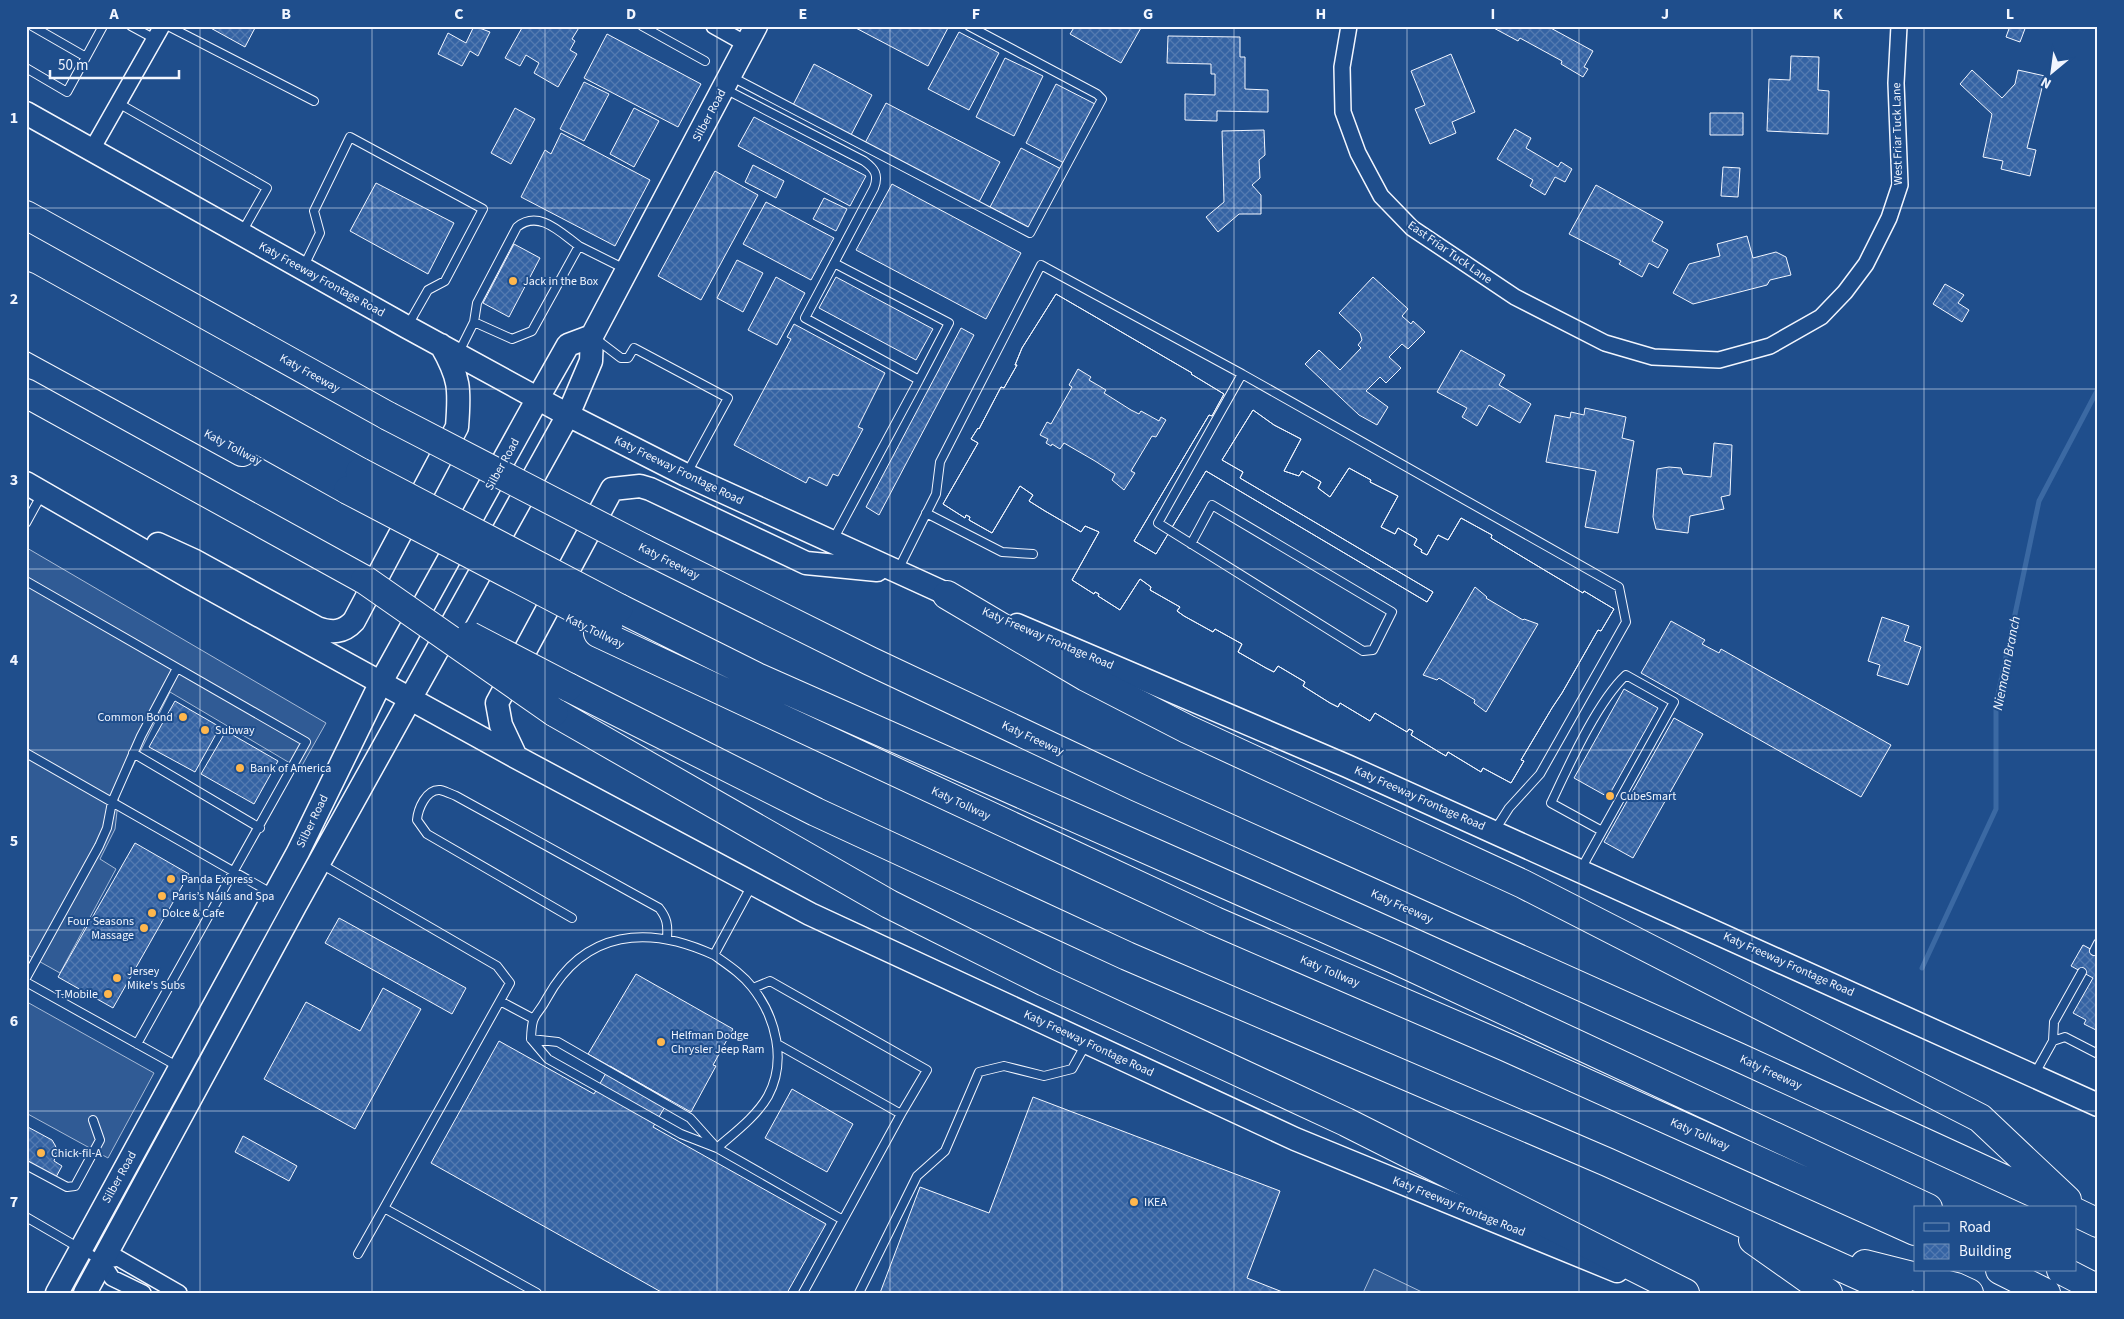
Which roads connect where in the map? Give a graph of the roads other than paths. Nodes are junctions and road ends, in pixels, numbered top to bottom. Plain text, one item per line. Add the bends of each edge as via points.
1 (32, 26) edge
2 (103, 26) edge
3 (131, 26) edge
4 (168, 26) edge
5 (642, 26) edge
6 (714, 26) edge
7 (969, 26) edge
8 (1348, 26) edge
9 (1899, 26) edge
10 (158, 32) edge
11 (751, 35) edge
12 (86, 57) junction
13 (704, 61) dead end
14 (26, 68) edge
15 (726, 82) junction
16 (314, 101) dead end
17 (118, 103) junction
18 (26, 113) edge
19 (91, 150) junction
20 (26, 215) edge
21 (241, 234) junction
22 (580, 246) junction
23 (834, 263) junction
24 (302, 268) junction
25 (626, 270) junction
26 (26, 286) edge
27 (26, 310) edge
28 (474, 322) junction
29 (407, 327) junction
30 (26, 334) edge
31 (592, 336) junction
32 (449, 349) junction
33 (1690, 359) joint
34 (1242, 374) junction
35 (919, 380) junction
36 (26, 393) edge
37 (538, 398) junction
38 (568, 414) junction
39 (686, 475) junction
40 (34, 488) edge
41 (349, 488) junction
42 (926, 513) junction
43 (26, 523) edge
44 (831, 543) junction
45 (1191, 544) junction
46 (1032, 554) dead end
47 (897, 572) junction
48 (364, 580) junction
49 (26, 581) edge
50 (947, 595) junction
51 (608, 622) junction
52 (177, 668) junction
53 (381, 682) junction
54 (410, 698) junction
55 (26, 753) edge
56 (133, 753) junction
57 (516, 757) junction
58 (112, 802) junction
59 (260, 828) junction
60 (1602, 831) junction
61 (1493, 832) junction
62 (319, 863) junction
63 (1580, 871) junction
64 (235, 872) junction
65 (753, 883) junction
66 (274, 895) junction
67 (572, 918) dead end
68 (667, 938) junction
69 (2098, 943) edge
70 (2094, 951) dead end
71 (714, 955) junction
72 (2082, 972) dead end
73 (26, 978) edge
74 (26, 982) edge
75 (753, 988) junction
76 (500, 1000) junction
77 (532, 1018) junction
78 (531, 1039) junction
79 (2053, 1041) junction
80 (1087, 1042) junction
81 (137, 1044) junction
82 (778, 1045) junction
83 (2098, 1054) edge
84 (180, 1068) junction
85 (2033, 1075) junction
86 (200, 1079) junction
87 (2098, 1105) edge
88 (902, 1114) junction
89 (93, 1120) dead end
90 (716, 1148) junction
91 (26, 1165) edge
92 (1698, 1202) junction
93 (1924, 1206) edge
94 (2070, 1206) edge
95 (2071, 1206) edge
96 (384, 1208) junction
97 (26, 1217) edge
98 (843, 1220) junction
99 (1914, 1231) edge
100 (1798, 1247) junction
101 (81, 1248) junction
102 (358, 1254) dead end
103 (101, 1261) junction
104 (2003, 1272) edge
105 (2064, 1272) edge
106 (2098, 1288) edge
107 (57, 1293) edge
108 (85, 1293) edge
109 (143, 1293) edge
110 (179, 1293) edge
111 (536, 1293) edge
112 (802, 1293) edge
113 (859, 1293) edge
114 (1668, 1293) edge
115 (1686, 1293) edge
116 (1828, 1293) edge
117 (1898, 1293) edge
118 (1969, 1293) edge
119 (2046, 1293) edge

1 - 12 lane
2 - 12 lane
3 - 10 lane
4 - 16 lane
5 - 13 lane
6 - 11 street
7 - 15 lane via 1102,99 1030,233
8 - 33 street, East Friar Tuck Lane via 1342,67 1343,112 1358,153 1381,196 1412,228 1515,297 1605,343 1653,357
9 - 33 street, West Friar Tuck Lane via 1896,83 1900,184 1889,218 1866,264 1821,317 1770,346 1719,360
10 - 17 street
11 - 15 main road, Silber Road
12 - 14 lane via 67,92
15 - 23 lane via 875,170 877,182
15 - 25 main road, Silber Road
17 - 19 street
17 - 21 lane via 267,188
18 - 19 main road, Katy Freeway Frontage Road
19 - 21 main road, Katy Freeway Frontage Road
20 - 94 highway, Katy Freeway, bridge via 388,416 870,661 1137,787
21 - 24 main road, Katy Freeway Frontage Road
22 - 25 lane
22 - 28 lane via 532,331 512,339
22 - 28 lane via 544,222 533,220 517,227 477,303
23 - 35 lane via 805,318
23 - 35 lane via 949,323
24 - 29 main road, Katy Freeway Frontage Road
24 - 29 lane via 320,233 314,212 350,138 483,209 445,281 428,290
25 - 31 main road, Silber Road
26 - 41 highway
27 - 41 highway
28 - 32 lane
29 - 32 main road, Katy Freeway Frontage Road
30 - 41 highway, Katy Tollway via 139,398
31 - 37 main road, Silber Road via 568,345
31 - 38 main road, Silber Road via 591,361
31 - 39 lane via 621,358 628,358 634,348 728,398
32 - 37 main road, Katy Freeway Frontage Road
32 - 40 main road via 460,398 457,427 354,621 347,628 328,632 317,628 193,560
34 - 42 lane via 1041,265 940,462 936,494
34 - 45 lane via 1158,523
34 - 61 lane via 1619,587 1626,622 1540,774 1509,808
35 - 44 lane
36 - 48 highway
37 - 38 main road, Katy Freeway Frontage Road
37 - 53 main road, Silber Road
38 - 39 main road, Katy Freeway Frontage Road
38 - 54 main road, Silber Road
39 - 44 main road, Katy Freeway Frontage Road
40 - 43 lane
40 - 53 main road, Katy Freeway Frontage Road
41 - 51 highway, bridge
41 - 51 highway, Katy Tollway
42 - 46 lane via 1002,552
42 - 47 lane
44 - 47 main road, Katy Freeway Frontage Road
45 - 45 lane via 1363,651 1373,650 1392,612 1212,505
47 - 50 main road, Katy Freeway Frontage Road
47 - 57 main road via 806,562 650,489 640,486 612,489 497,703 501,725
48 - 92 highway, bridge via 800,804 1118,952
48 - 115 highway, bridge via 554,712 889,904 1037,978 1346,1122
49 - 52 lane
50 - 61 main road, Katy Freeway Frontage Road
50 - 95 highway via 1086,677 1187,729 1523,884 1980,1118
51 - 93 highway via 757,677 1394,959
51 - 99 highway, Katy Tollway via 889,770 1215,921 1506,1047
52 - 56 lane
52 - 59 lane via 306,742
53 - 54 main road, Katy Freeway Frontage Road
53 - 66 main road, Silber Road
54 - 57 main road, Katy Freeway Frontage Road
54 - 62 main road, Silber Road
55 - 58 lane
56 - 58 lane
56 - 59 lane
57 - 65 main road, Katy Freeway Frontage Road
58 - 64 lane
58 - 73 lane via 107,828 99,846
59 - 64 lane
60 - 60 lane via 1674,702 1626,675 1614,686 1550,803
60 - 63 lane
61 - 63 main road, Katy Freeway Frontage Road
62 - 76 lane via 498,966 510,983
62 - 86 main road, Silber Road
63 - 85 main road, Katy Freeway Frontage Road
64 - 66 lane
64 - 81 lane
65 - 71 lane
65 - 80 main road, Katy Freeway Frontage Road via 810,914
66 - 84 main road, Silber Road
67 - 68 lane via 427,834 417,820 418,809 423,802 432,792 439,790 456,796 659,908 666,916
68 - 71 lane
68 - 77 lane via 616,940 593,949 573,962
69 - 70 lane
71 - 75 lane via 735,969
72 - 79 lane via 2054,1022
74 - 81 lane
75 - 82 lane via 773,1026
75 - 88 lane via 770,981 927,1070
76 - 77 lane
76 - 96 lane
77 - 78 lane
78 - 90 lane via 548,1059 681,1134
78 - 90 lane via 558,1042 690,1118
79 - 83 lane via 2065,1037
79 - 85 lane
80 - 113 lane via 1072,1069 1044,1076 1004,1066 979,1072 945,1151 917,1176
80 - 114 main road, Katy Freeway Frontage Road via 1295,1139
81 - 84 lane
82 - 88 lane
82 - 90 lane via 777,1073 768,1096 744,1124
84 - 86 main road
84 - 101 main road, Silber Road
85 - 87 main road, Katy Freeway Frontage Road
86 - 103 main road, Silber Road
88 - 98 lane
89 - 91 lane via 100,1140 76,1186 67,1187
90 - 98 lane
92 - 100 highway
92 - 116 highway
96 - 102 lane
96 - 111 lane
97 - 101 lane
98 - 112 lane
100 - 117 highway
100 - 118 highway
101 - 103 lane
101 - 107 main road, Silber Road
103 - 108 main road, Silber Road
103 - 109 street via 112,1278
103 - 110 street via 118,1258
104 - 119 highway
105 - 106 highway

